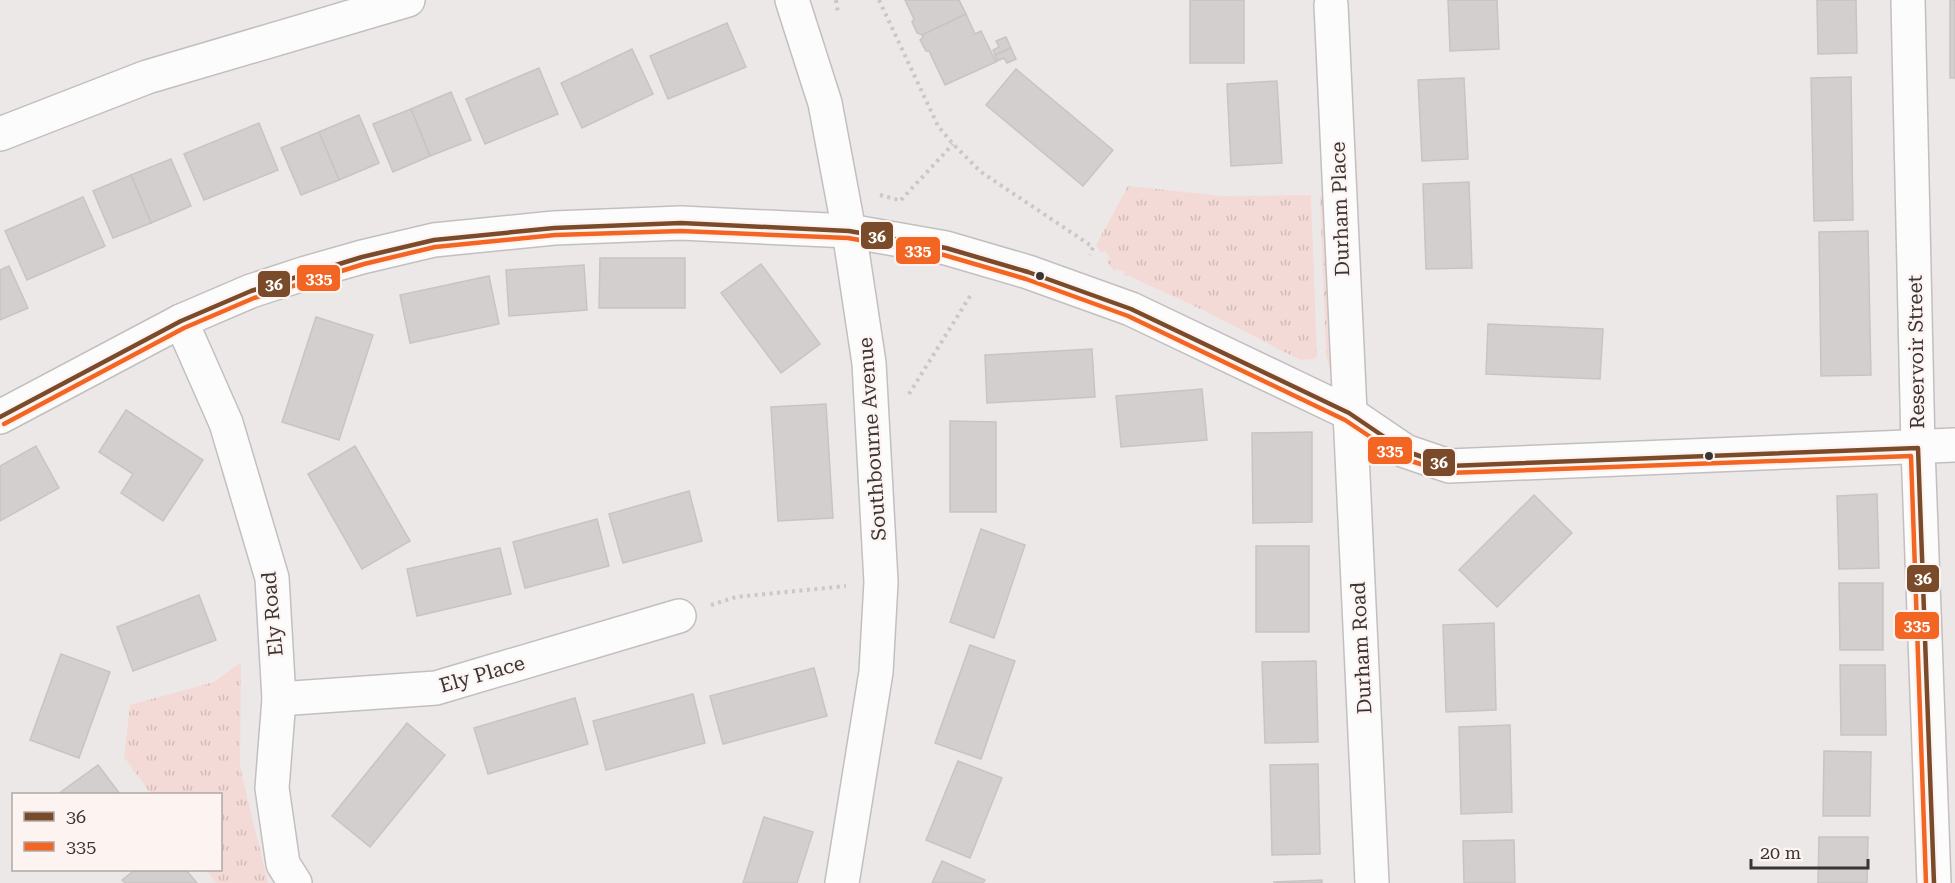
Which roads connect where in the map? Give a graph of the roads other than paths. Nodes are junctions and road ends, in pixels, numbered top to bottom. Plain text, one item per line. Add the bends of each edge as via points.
1 (408, 0) edge
2 (792, 0) edge
3 (1908, 0) edge
4 (1331, 5) dead end
5 (0, 134) edge
6 (849, 231) junction
7 (181, 321) junction
8 (1349, 413) junction
9 (0, 417) edge
10 (1955, 445) edge
11 (1918, 448) junction
12 (679, 616) road end
13 (279, 699) junction
14 (294, 883) edge
15 (842, 883) edge
16 (1372, 883) edge
17 (1934, 883) edge

1 - 5 street via 147,77
2 - 6 street, Southbourne Avenue via 825,103
3 - 11 street, Reservoir Street
4 - 8 street, Durham Place
6 - 7 street via 681,223 554,228 434,240 295,276
6 - 8 street via 946,248 1077,289 1131,309
6 - 15 street, Southbourne Avenue via 869,363 881,582 876,672
7 - 9 street
7 - 13 street, Ely Road via 226,423 272,578
8 - 11 street via 1405,451 1449,466
8 - 16 street, Durham Road
10 - 11 street
11 - 17 street, Reservoir Street
12 - 13 street, Ely Place via 436,688
13 - 14 street, Ely Road via 272,788 283,864

